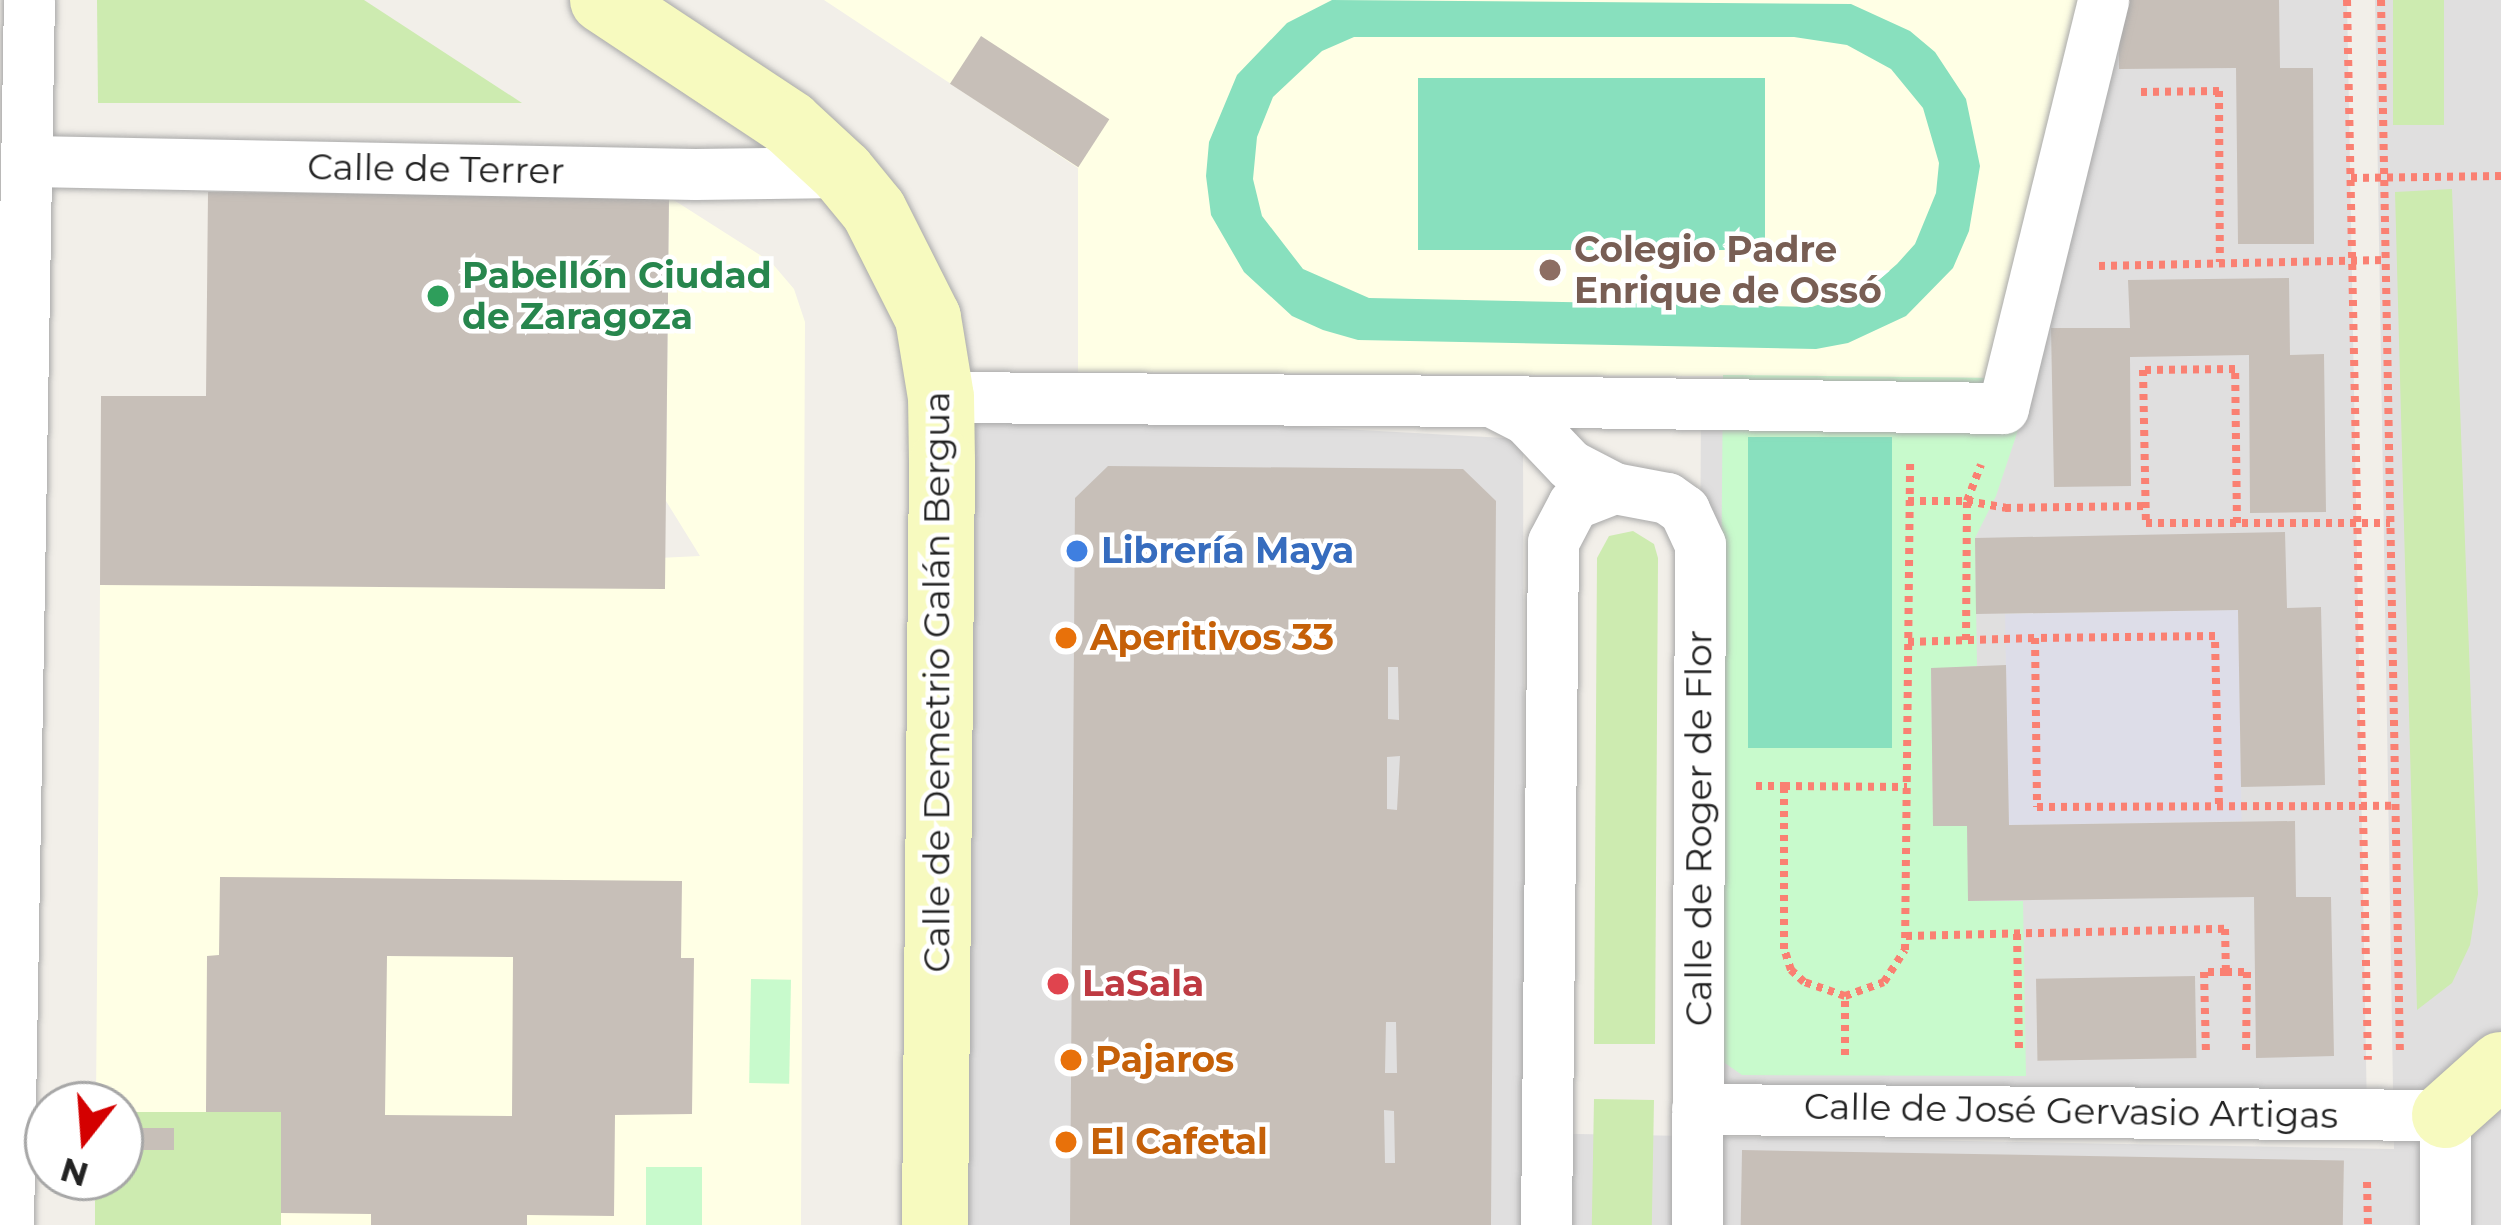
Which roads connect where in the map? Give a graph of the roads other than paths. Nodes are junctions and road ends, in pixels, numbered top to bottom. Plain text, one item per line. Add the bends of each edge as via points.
1 (29, 0) edge
2 (603, 0) edge
3 (2103, 0) edge
4 (20, 149) edge
5 (842, 172) junction
6 (941, 398) junction
7 (1491, 401) junction
8 (1614, 488) junction
9 (2501, 1065) edge
10 (1697, 1109) junction
11 (2423, 1115) junction
12 (8, 1225) edge
13 (935, 1225) edge
14 (1546, 1225) edge
15 (1697, 1225) edge
16 (2446, 1225) edge

1 - 4 street
2 - 5 street, Calle de Demetrio Galán Bergua via 790,124
3 - 7 street via 2003,408
4 - 5 street, Calle de Terrer via 671,174
4 - 12 street
5 - 6 street, Calle de Demetrio Galán Bergua via 874,212 928,318
6 - 7 street
6 - 13 street, Calle de Demetrio Galán Bergua
7 - 8 street, Calle de Roger de Flor via 1526,418 1570,465
8 - 10 street, Calle de Roger de Flor via 1667,498 1684,510 1700,544
8 - 14 street via 1573,504 1553,542
9 - 11 street
10 - 11 street, Calle de José Gervasio Artigas
10 - 15 street, Calle de Roger de Flor
11 - 16 street

